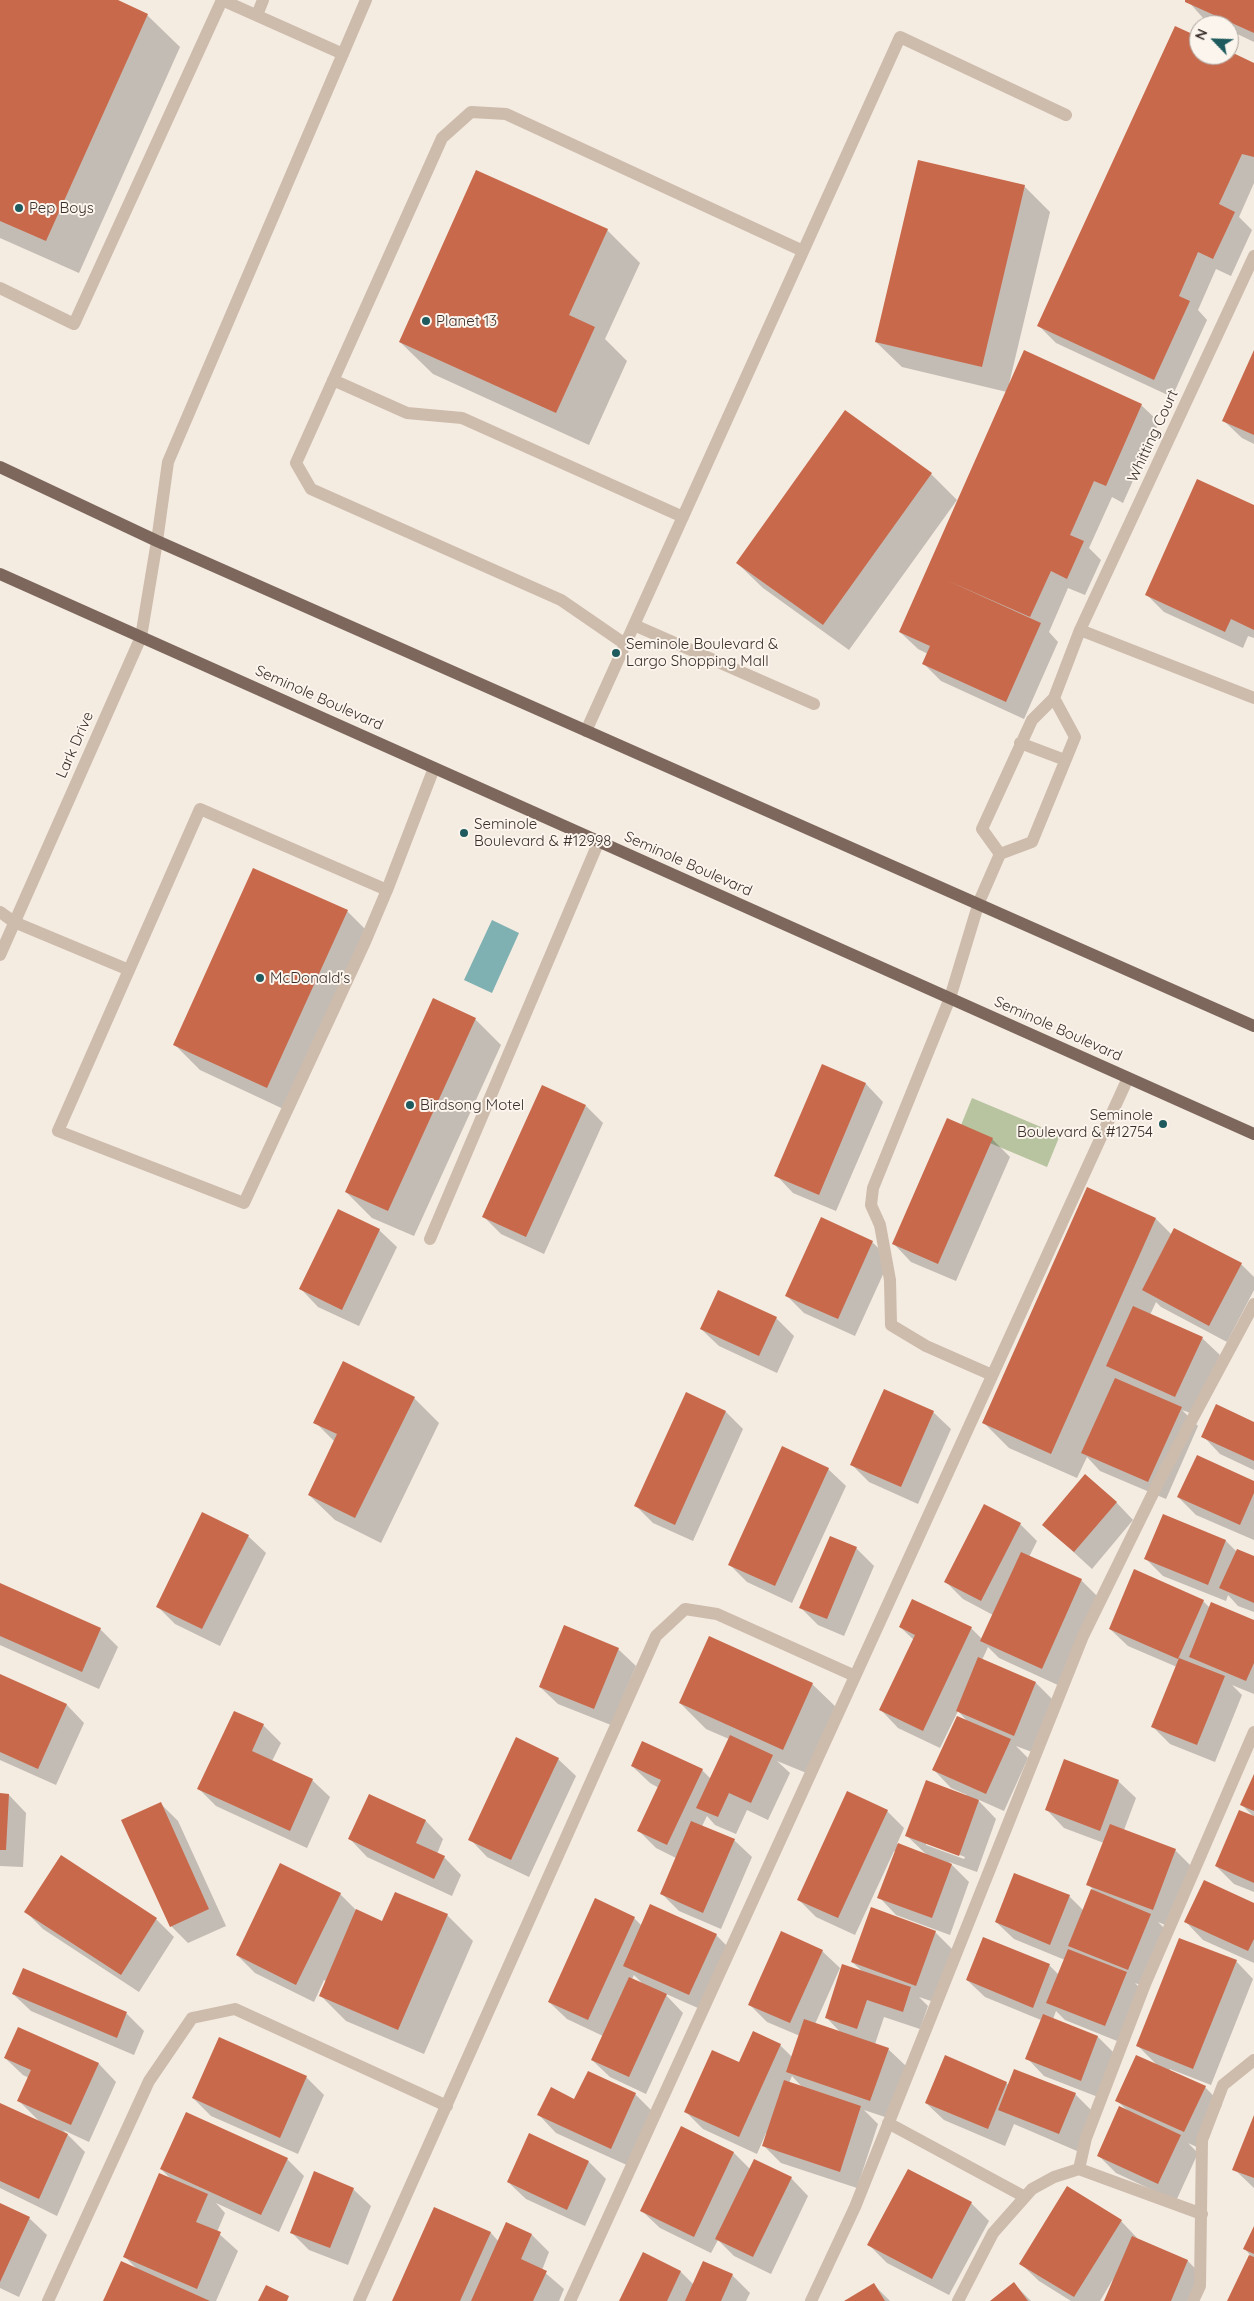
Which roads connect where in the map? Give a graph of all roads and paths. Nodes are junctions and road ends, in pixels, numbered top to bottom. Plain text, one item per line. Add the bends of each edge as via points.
1 (222, 0) edge
2 (263, 0) edge
3 (366, 0) edge
4 (256, 15) junction
5 (343, 54) junction
6 (1066, 115) dead end
7 (803, 251) junction
8 (1254, 256) edge
9 (0, 288) edge
10 (333, 380) junction
11 (0, 467) edge
12 (683, 517) junction
13 (158, 541) junction
14 (0, 574) edge
15 (634, 625) junction
16 (1080, 630) junction
17 (141, 637) junction
18 (625, 644) junction
19 (1054, 698) junction
20 (1254, 698) edge
21 (814, 704) dead end
22 (586, 731) junction
23 (1020, 743) junction
24 (1066, 760) junction
25 (434, 768) junction
26 (600, 842) junction
27 (1000, 854) junction
28 (387, 890) junction
29 (979, 902) junction
30 (0, 912) edge
31 (14, 922) junction
32 (0, 955) edge
33 (129, 970) junction
34 (950, 998) junction
35 (1254, 1026) edge
36 (1128, 1078) junction
37 (1254, 1134) edge
38 (430, 1239) dead end
39 (1254, 1304) edge
40 (992, 1375) junction
41 (855, 1676) junction
42 (1254, 1732) edge
43 (1254, 2060) edge
44 (448, 2106) junction
45 (888, 2124) junction
46 (1079, 2169) junction
47 (1025, 2197) junction
48 (1202, 2214) junction
49 (48, 2301) edge
50 (359, 2301) edge
51 (570, 2301) edge
52 (811, 2301) edge
53 (958, 2301) edge
54 (1193, 2301) edge

1 - 4 street
1 - 9 street via 74,324
2 - 4 street
3 - 5 street, Lark Drive
4 - 5 street
5 - 13 street, Lark Drive via 168,462
6 - 7 street via 900,37
7 - 10 street via 506,114 472,112 442,138
7 - 12 street
8 - 16 street, Whitting Court
10 - 12 street via 406,414 462,418
10 - 18 street via 296,463 311,489 561,600
11 - 13 main road
12 - 15 street
13 - 17 street, Lark Drive
13 - 22 main road
14 - 17 main road, Seminole Boulevard
15 - 18 street
15 - 21 street
16 - 19 street, Whitting Court
16 - 20 street
17 - 25 main road, Seminole Boulevard
17 - 31 street, Lark Drive
18 - 22 street
19 - 23 street, Whitting Court via 1032,720
19 - 24 street via 1075,737
22 - 29 main road
23 - 24 street
23 - 27 street, Whitting Court via 982,829
24 - 27 street via 1032,842
25 - 26 main road, Seminole Boulevard
25 - 28 street
26 - 34 main road, Seminole Boulevard
26 - 38 street
27 - 29 street
28 - 33 street via 200,809
28 - 33 street via 366,942 244,1203 58,1130
29 - 34 street
29 - 35 main road
30 - 31 street
31 - 32 street, Lark Drive
31 - 33 street
34 - 36 main road, Seminole Boulevard
34 - 40 street via 874,1188 871,1205 880,1225 890,1280 891,1325 926,1346
36 - 37 main road, Seminole Boulevard
36 - 40 street
39 - 45 street via 1159,1481 1083,1636
40 - 41 street
41 - 44 street via 717,1614 685,1609 656,1636
41 - 51 street
42 - 46 street via 1145,1984 1086,2138
43 - 48 street via 1224,2086 1202,2140
44 - 49 street via 235,2009 192,2018 149,2081
44 - 50 street
45 - 47 street
45 - 52 street via 855,2207
46 - 47 street via 1054,2177 1032,2189
46 - 48 street
47 - 53 street via 993,2233
48 - 54 street via 1200,2286

